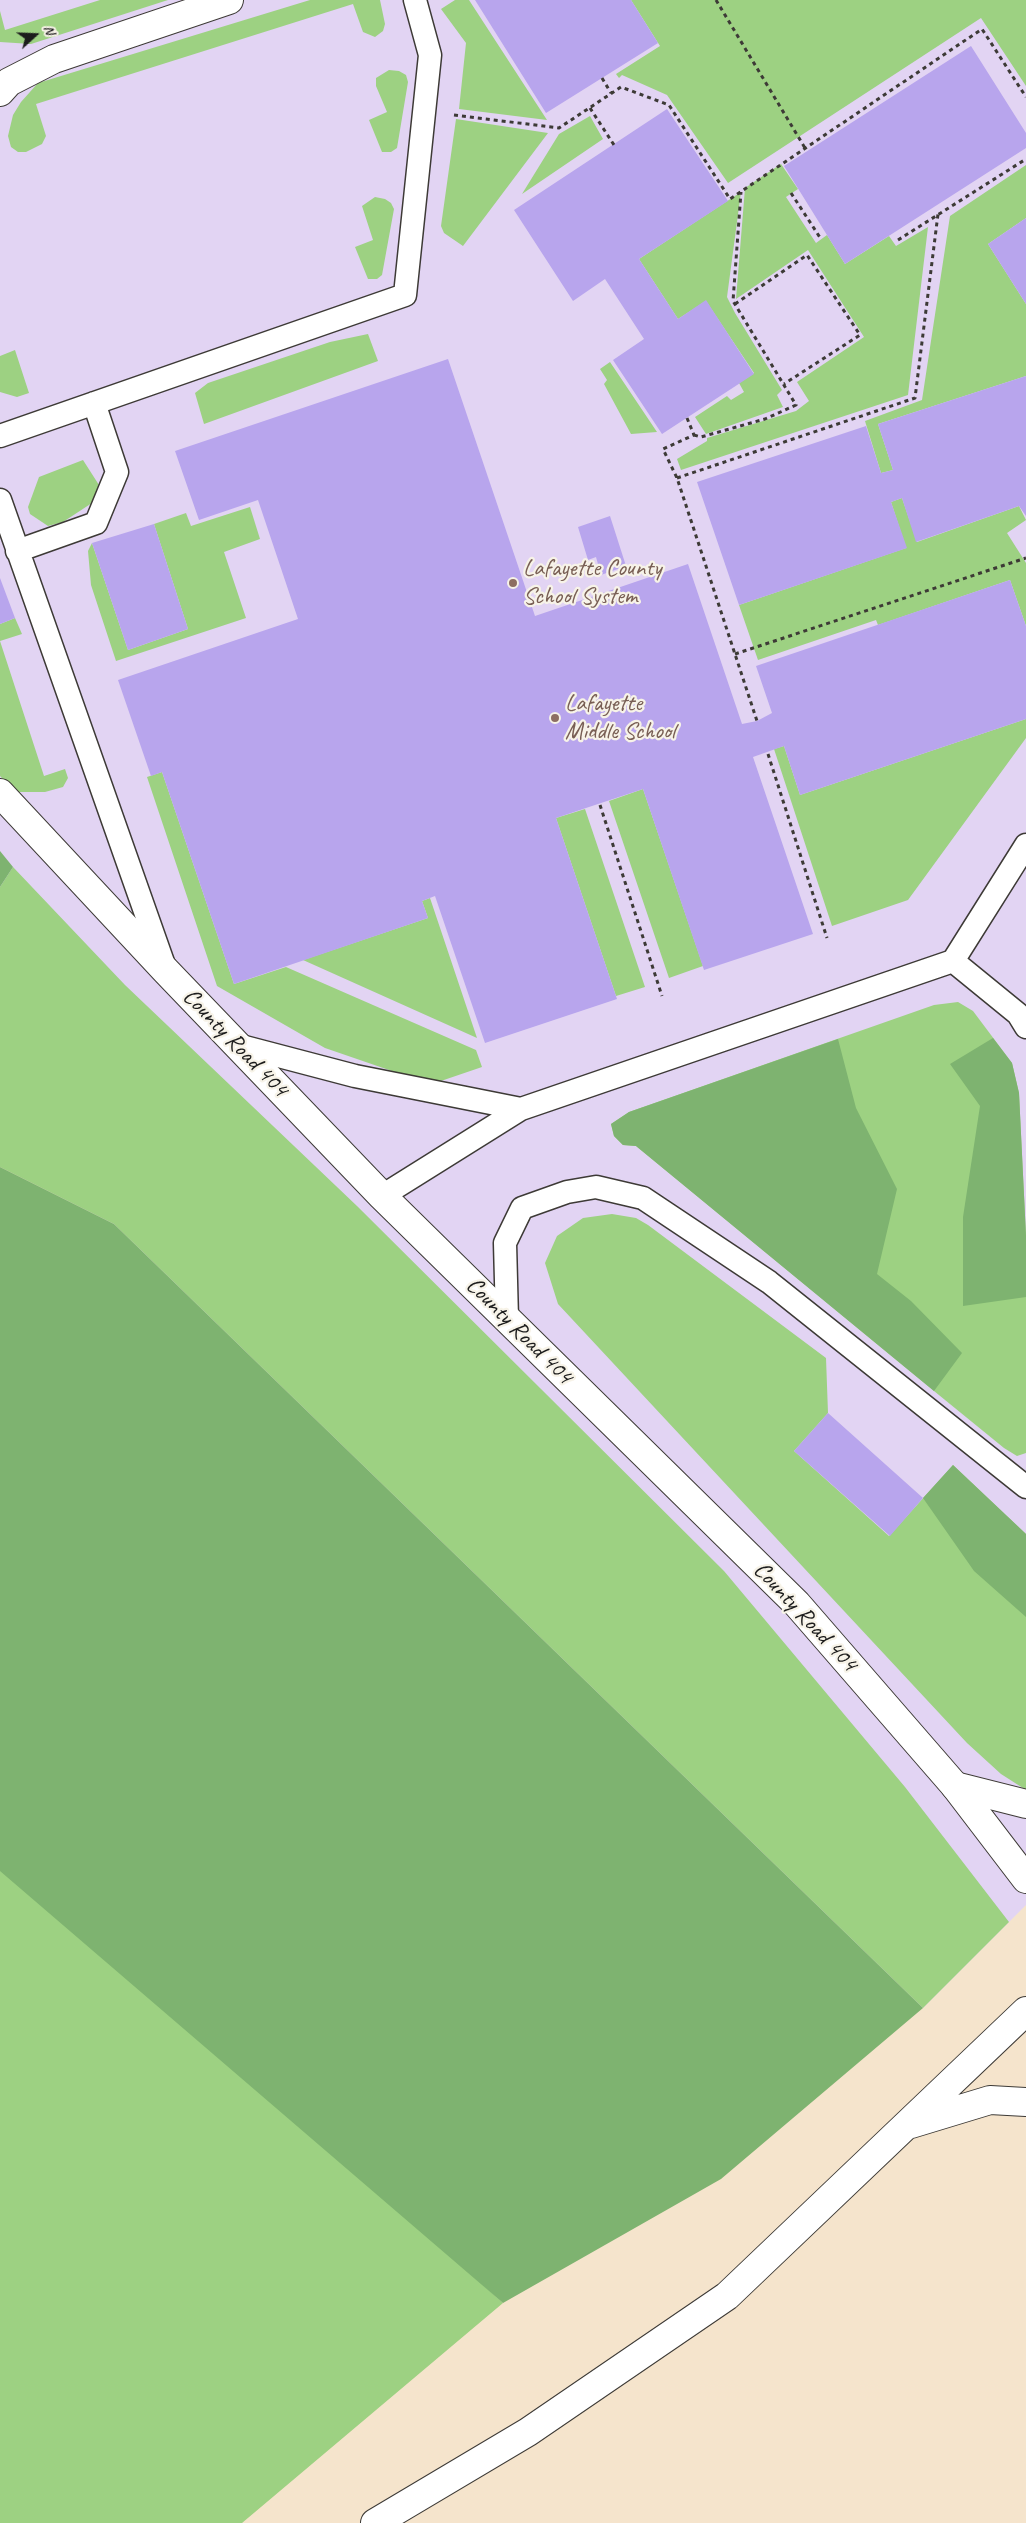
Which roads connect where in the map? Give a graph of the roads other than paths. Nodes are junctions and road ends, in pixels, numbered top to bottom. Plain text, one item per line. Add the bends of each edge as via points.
1 (229, 0) edge
2 (415, 0) edge
3 (0, 92) edge
4 (94, 403) junction
5 (0, 436) edge
6 (0, 500) edge
7 (17, 552) junction
8 (0, 793) edge
9 (1026, 844) edge
10 (953, 961) junction
11 (166, 971) junction
12 (1026, 1027) edge
13 (237, 1045) junction
14 (521, 1109) junction
15 (382, 1196) junction
16 (507, 1319) junction
17 (1026, 1487) edge
18 (955, 1786) junction
19 (1026, 1804) edge
20 (1026, 1879) edge
21 (1026, 2011) edge
22 (1026, 2102) edge
23 (905, 2126) junction
24 (375, 2523) edge

1 - 3 street via 54,58 9,82
2 - 4 lane via 430,55 405,295
4 - 5 lane
4 - 7 lane via 117,472 96,523
6 - 7 lane
7 - 11 lane
8 - 11 street, County Road 404
9 - 10 lane
10 - 12 lane via 1018,1014
10 - 14 lane
11 - 13 street, County Road 404
13 - 14 lane via 355,1076
13 - 15 street, County Road 404
14 - 15 lane
15 - 16 street, County Road 404
16 - 17 lane via 505,1243 522,1208 567,1192 596,1187 643,1198 769,1282
16 - 18 street, County Road 404 via 797,1604
18 - 19 street
18 - 20 street, County Road 404
21 - 23 street
22 - 23 street via 990,2100
23 - 24 street via 727,2296 528,2432

